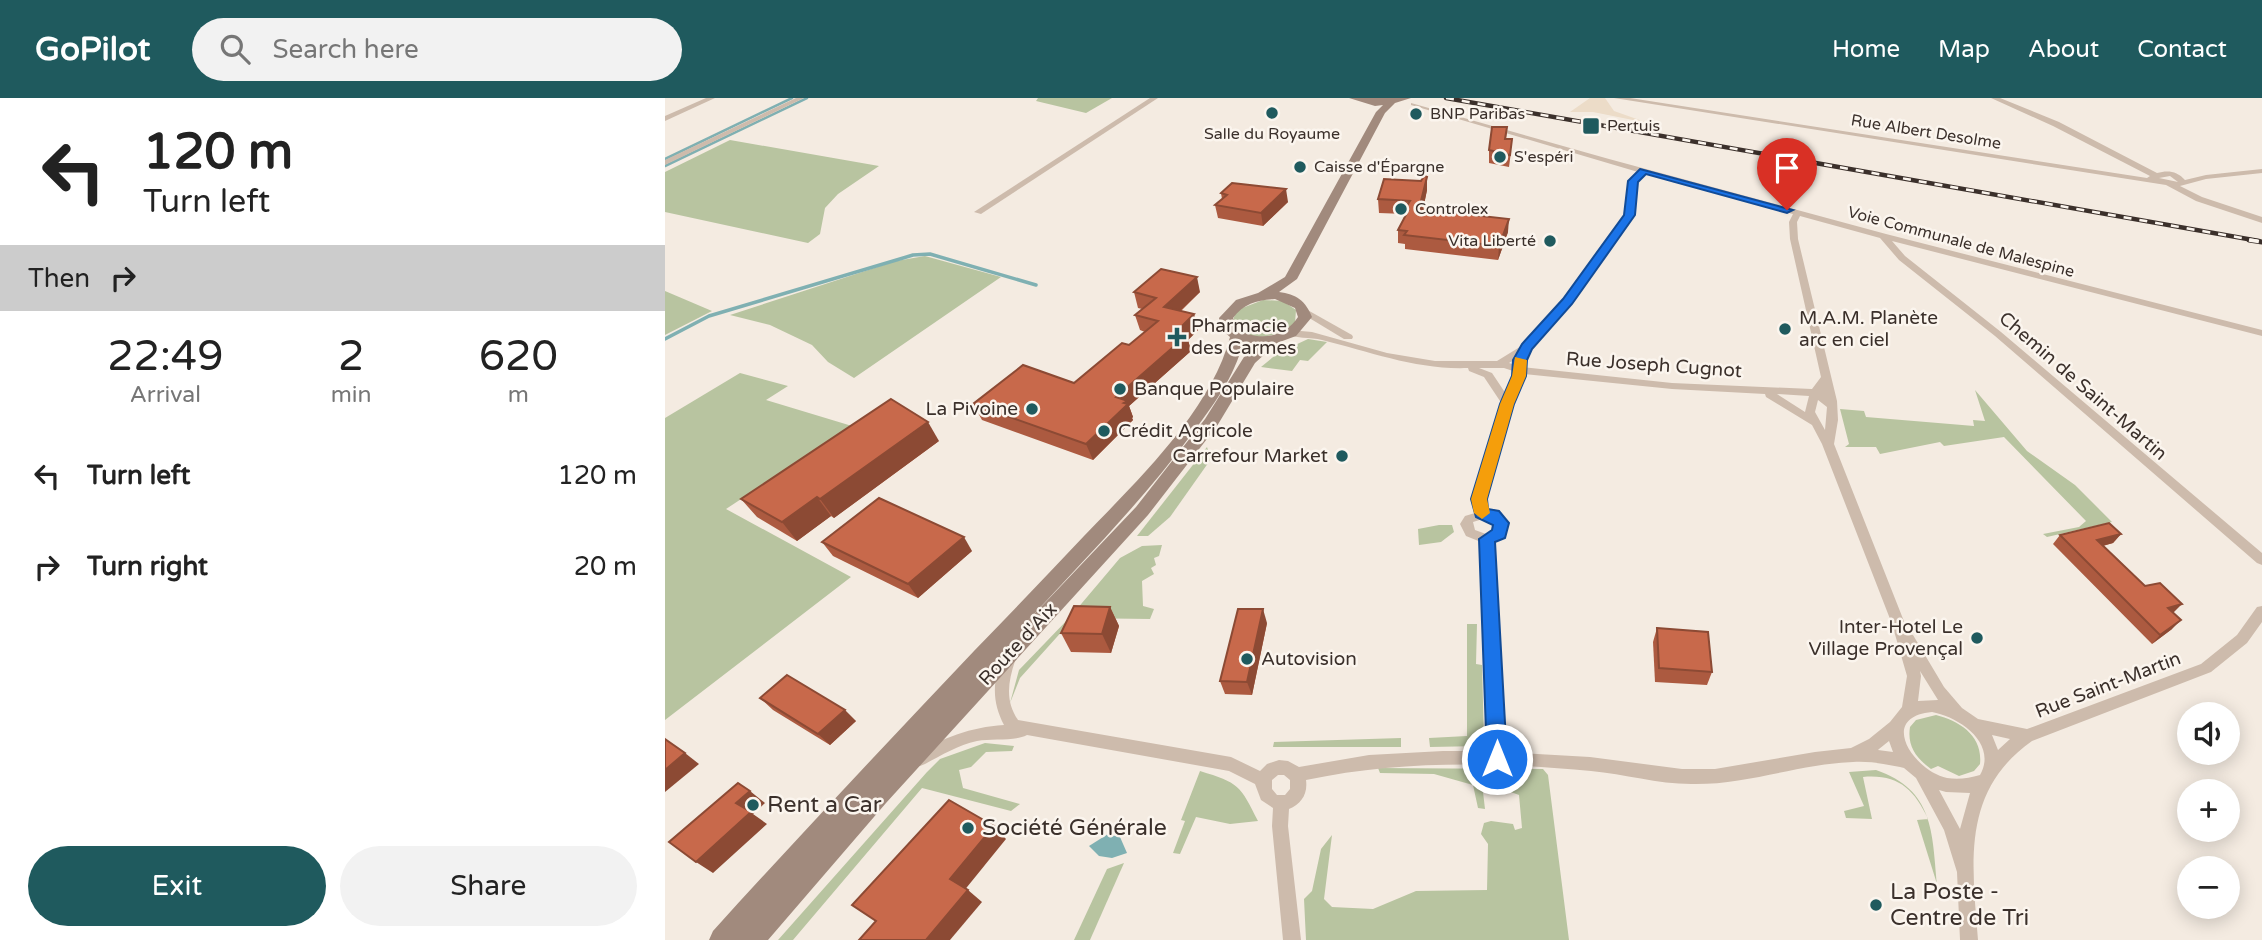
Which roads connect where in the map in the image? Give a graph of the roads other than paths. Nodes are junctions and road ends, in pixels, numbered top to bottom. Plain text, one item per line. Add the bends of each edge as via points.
1 (712, 98) edge
2 (801, 98) edge
3 (1155, 98) edge
4 (1355, 98) edge
5 (1617, 98) edge
6 (1994, 98) edge
7 (1399, 103) edge
8 (665, 119) edge
9 (665, 163) edge
10 (1644, 171) junction
11 (2262, 172) edge
12 (2175, 175) junction
13 (2155, 177) junction
14 (2206, 177) junction
15 (2139, 181) junction
16 (2182, 183) junction
17 (2167, 184) junction
18 (2189, 195) junction
19 (978, 212) dead end
20 (1798, 213) junction
21 (2262, 220) edge
22 (1883, 236) junction
23 (1290, 279) junction
24 (1262, 296) junction
25 (1300, 306) junction
26 (1290, 333) junction
27 (2262, 333) edge
28 (1237, 336) junction
29 (1273, 339) junction
30 (1527, 347) junction
31 (1387, 354) junction
32 (1494, 371) junction
33 (1518, 374) junction
34 (1542, 374) junction
35 (1826, 377) junction
36 (1767, 393) junction
37 (1815, 393) junction
38 (1507, 404) junction
39 (1832, 409) junction
40 (1811, 417) junction
41 (1828, 444) junction
42 (1481, 513) junction
43 (1487, 539) junction
44 (2262, 560) edge
45 (2262, 611) edge
46 (1899, 624) junction
47 (1013, 649) junction
48 (1909, 710) junction
49 (1958, 713) junction
50 (1973, 723) junction
51 (1896, 726) junction
52 (1028, 731) junction
53 (2027, 736) junction
54 (1852, 755) junction
55 (1497, 759) junction
56 (1907, 761) junction
57 (904, 768) junction
58 (1297, 775) junction
59 (1921, 775) junction
60 (1989, 775) junction
61 (1263, 780) junction
62 (1282, 802) junction
63 (1965, 876) junction
64 (722, 940) edge
65 (751, 940) edge
66 (1292, 940) edge
67 (1969, 940) edge

1 - 8 street
2 - 9 street
3 - 19 street
4 - 7 main road via 1368,103
5 - 15 street, Rue Albert Desolme
6 - 13 street via 2056,124
7 - 10 street, Voie Communale de Malespine
7 - 23 main road
10 - 20 street, Voie Communale de Malespine
10 - 30 street via 1633,181 1630,215 1568,302
11 - 14 street
12 - 13 street, Rue Albert Desolme
12 - 14 street, Rue Albert Desolme
12 - 16 street
13 - 15 street, Rue Albert Desolme
13 - 17 street
14 - 16 street, Rue Albert Desolme
15 - 17 street, Rue Albert Desolme
16 - 17 street, Rue Albert Desolme
16 - 18 street
17 - 18 street
18 - 21 street
20 - 22 street, Voie Communale de Malespine
20 - 35 street via 1793,222
22 - 27 street, Voie Communale de Malespine
22 - 44 street, Chemin de Saint-Martin via 1902,258
23 - 24 main road
23 - 25 main road via 1291,292
24 - 25 main road via 1275,295
24 - 28 main road via 1239,303 1228,313 1226,324
25 - 26 main road via 1302,323
25 - 31 street via 1342,334
26 - 29 main road
26 - 31 street via 1329,337
28 - 29 main road
28 - 64 main road, Route d'Aix via 1232,359 1218,381 1133,495
29 - 47 main road, Route d'Aix via 1249,360 1211,422 1142,512
30 - 32 street
30 - 33 street
30 - 34 street via 1530,363
31 - 32 street
32 - 33 street
32 - 33 street, Rue Joseph Cugnot via 1503,383
32 - 38 street
33 - 34 street, Rue Joseph Cugnot
33 - 38 street
34 - 36 street, Rue Joseph Cugnot
35 - 37 street
35 - 39 street
36 - 37 street, Rue Joseph Cugnot
36 - 40 street, Rue Joseph Cugnot
37 - 39 street
37 - 40 street
38 - 42 street via 1479,499
39 - 40 street, Rue Joseph Cugnot
39 - 41 street
40 - 41 street
41 - 46 street
42 - 43 street via 1493,515 1501,523 1499,533
42 - 43 street via 1469,519 1467,529 1474,537
43 - 55 street
45 - 53 street, Rue Saint-Martin via 2242,639 2206,668
46 - 48 street via 1914,676
46 - 49 street via 1939,691
47 - 52 street via 1003,674 1000,704 1013,726
47 - 57 main road, Route d'Aix
48 - 49 street via 1932,706
48 - 51 street
49 - 50 street
50 - 53 street, Rue Saint-Martin
50 - 60 street via 1989,746
51 - 54 street
51 - 56 street via 1897,743
52 - 57 street via 964,736
52 - 61 street via 1209,759
53 - 60 street, Rue Saint-Martin via 2007,750
54 - 55 street via 1745,774 1693,777 1591,764
54 - 56 street
55 - 58 street via 1360,762
56 - 59 street
57 - 65 main road, Route d'Aix
58 - 61 street via 1289,768 1277,768
58 - 62 street via 1297,791
59 - 60 street via 1956,788 1973,787
59 - 63 street via 1952,828
60 - 63 street via 1975,799
61 - 62 street via 1265,796
62 - 66 street via 1280,826
63 - 67 street

